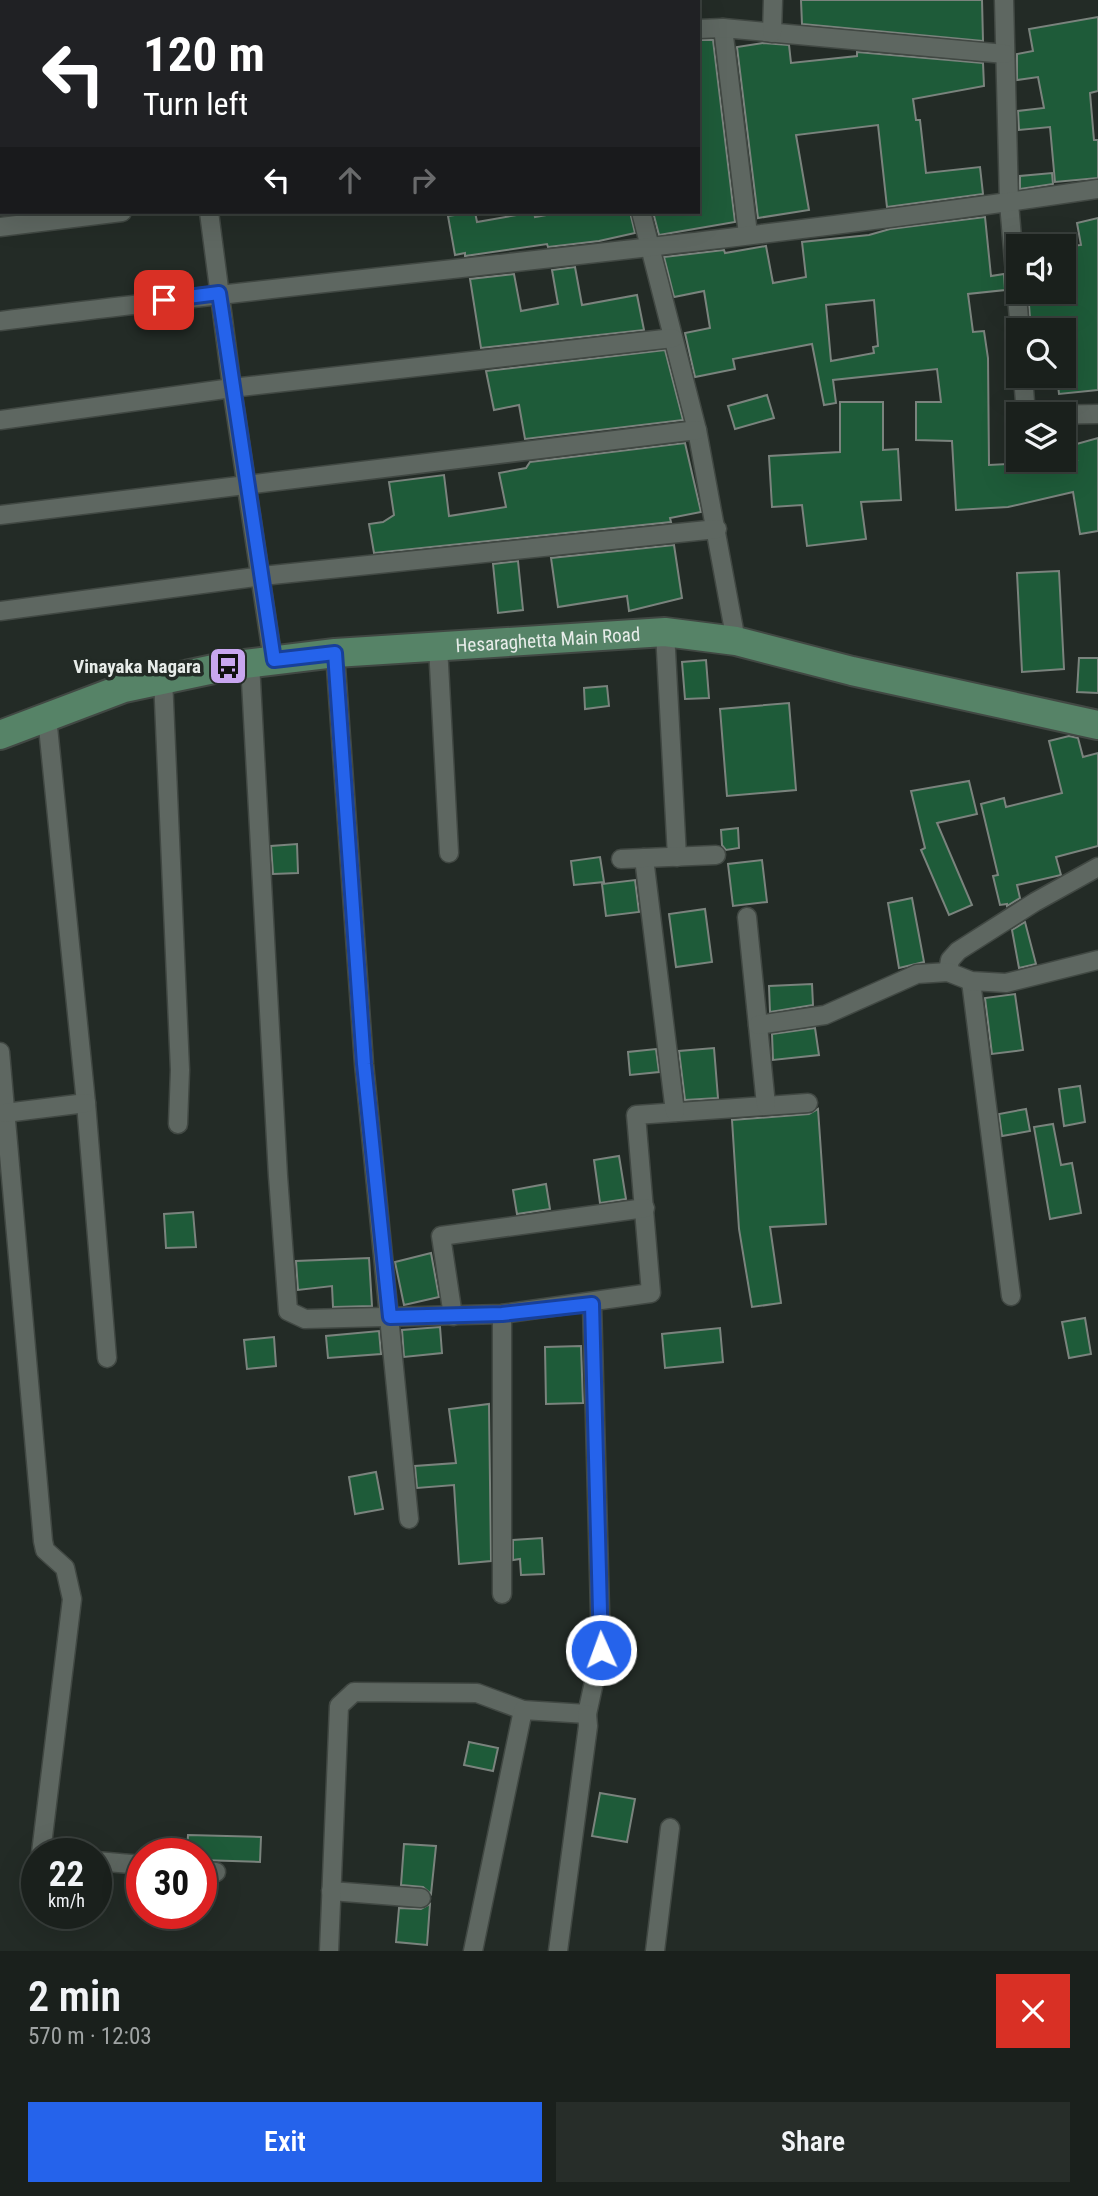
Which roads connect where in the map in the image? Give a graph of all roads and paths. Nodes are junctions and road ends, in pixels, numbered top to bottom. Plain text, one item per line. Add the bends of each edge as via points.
1 (773, 0) edge
2 (1004, 0) edge
3 (723, 28) junction
4 (700, 29) edge
5 (772, 33) junction
6 (1005, 54) junction
7 (1098, 189) edge
8 (1009, 203) junction
9 (106, 214) edge
10 (209, 214) edge
11 (641, 214) edge
12 (0, 227) edge
13 (748, 234) junction
14 (648, 247) junction
15 (219, 293) junction
16 (1019, 318) edge
17 (0, 321) edge
18 (673, 338) junction
19 (232, 388) junction
20 (1076, 414) edge
21 (1098, 414) edge
22 (0, 419) edge
23 (697, 430) junction
24 (249, 483) junction
25 (0, 515) edge
26 (717, 529) junction
27 (262, 576) junction
28 (0, 611) edge
29 (665, 632) junction
30 (736, 641) junction
31 (438, 646) junction
32 (335, 653) junction
33 (262, 662) junction
34 (163, 678) junction
35 (47, 718) junction
36 (1098, 725) edge
37 (0, 735) edge
38 (449, 853) dead end
39 (716, 855) dead end
40 (677, 857) junction
41 (644, 858) junction
42 (621, 859) dead end
43 (1098, 867) edge
44 (747, 917) dead end
45 (1098, 960) edge
46 (948, 972) junction
47 (971, 981) junction
48 (758, 1025) junction
49 (0, 1052) edge
50 (86, 1103) junction
51 (808, 1103) dead end
52 (766, 1105) junction
53 (675, 1112) junction
54 (5, 1113) junction
55 (178, 1124) dead end
56 (645, 1208) junction
57 (1011, 1297) dead end
58 (592, 1304) junction
59 (502, 1314) junction
60 (453, 1316) junction
61 (390, 1317) junction
62 (107, 1358) dead end
63 (409, 1519) dead end
64 (502, 1594) dead end
65 (523, 1710) junction
66 (587, 1714) junction
67 (670, 1828) dead end
68 (43, 1838) edge
69 (331, 1891) junction
70 (421, 1898) dead end
71 (329, 1951) edge
72 (472, 1951) edge
73 (558, 1951) edge
74 (655, 1951) edge

1 - 5 street
2 - 6 street
3 - 4 street
3 - 5 street
3 - 13 street
5 - 6 street
6 - 8 street
7 - 8 street
8 - 13 street
8 - 16 street
9 - 12 street
10 - 15 street
11 - 14 street
13 - 14 street
14 - 15 street
14 - 18 street
15 - 17 street
15 - 19 street
18 - 19 street
18 - 23 street
19 - 22 street
19 - 24 street
20 - 21 street
23 - 24 street
23 - 26 street
24 - 25 street
24 - 27 street
26 - 27 street
26 - 30 street
27 - 28 street
27 - 33 street
29 - 30 main road, Hesaraghetta Main Road
29 - 31 main road, Hesaraghetta Main Road
29 - 40 street
30 - 36 main road, Hesaraghetta Main Road
31 - 32 main road, Hesaraghetta Main Road
31 - 38 street
32 - 33 main road, Hesaraghetta Main Road
32 - 61 street via 364,1064
33 - 34 main road, Hesaraghetta Main Road
33 - 61 street via 274,1112 288,1311 305,1319
34 - 35 main road, Hesaraghetta Main Road
34 - 55 street via 180,1070
35 - 37 main road, Hesaraghetta Main Road
35 - 50 street
39 - 40 street
40 - 41 street
41 - 42 street
41 - 53 street
43 - 46 street via 958,951
44 - 48 street
45 - 47 street via 1006,983
46 - 47 street
46 - 48 street via 917,974 825,1015
47 - 57 street
48 - 52 street
49 - 54 street
50 - 54 street
50 - 62 street
51 - 52 street
52 - 53 street
53 - 56 street via 636,1115
54 - 68 street via 43,1541 45,1550 65,1568 72,1599
56 - 58 street via 651,1293
56 - 60 street via 441,1236
58 - 59 street
58 - 66 street via 601,1650
59 - 60 street
59 - 64 street
60 - 61 street
61 - 63 street
65 - 66 street
65 - 69 street via 478,1693 354,1692 339,1706
65 - 72 street
66 - 73 street
67 - 74 street
69 - 70 street
69 - 71 street

